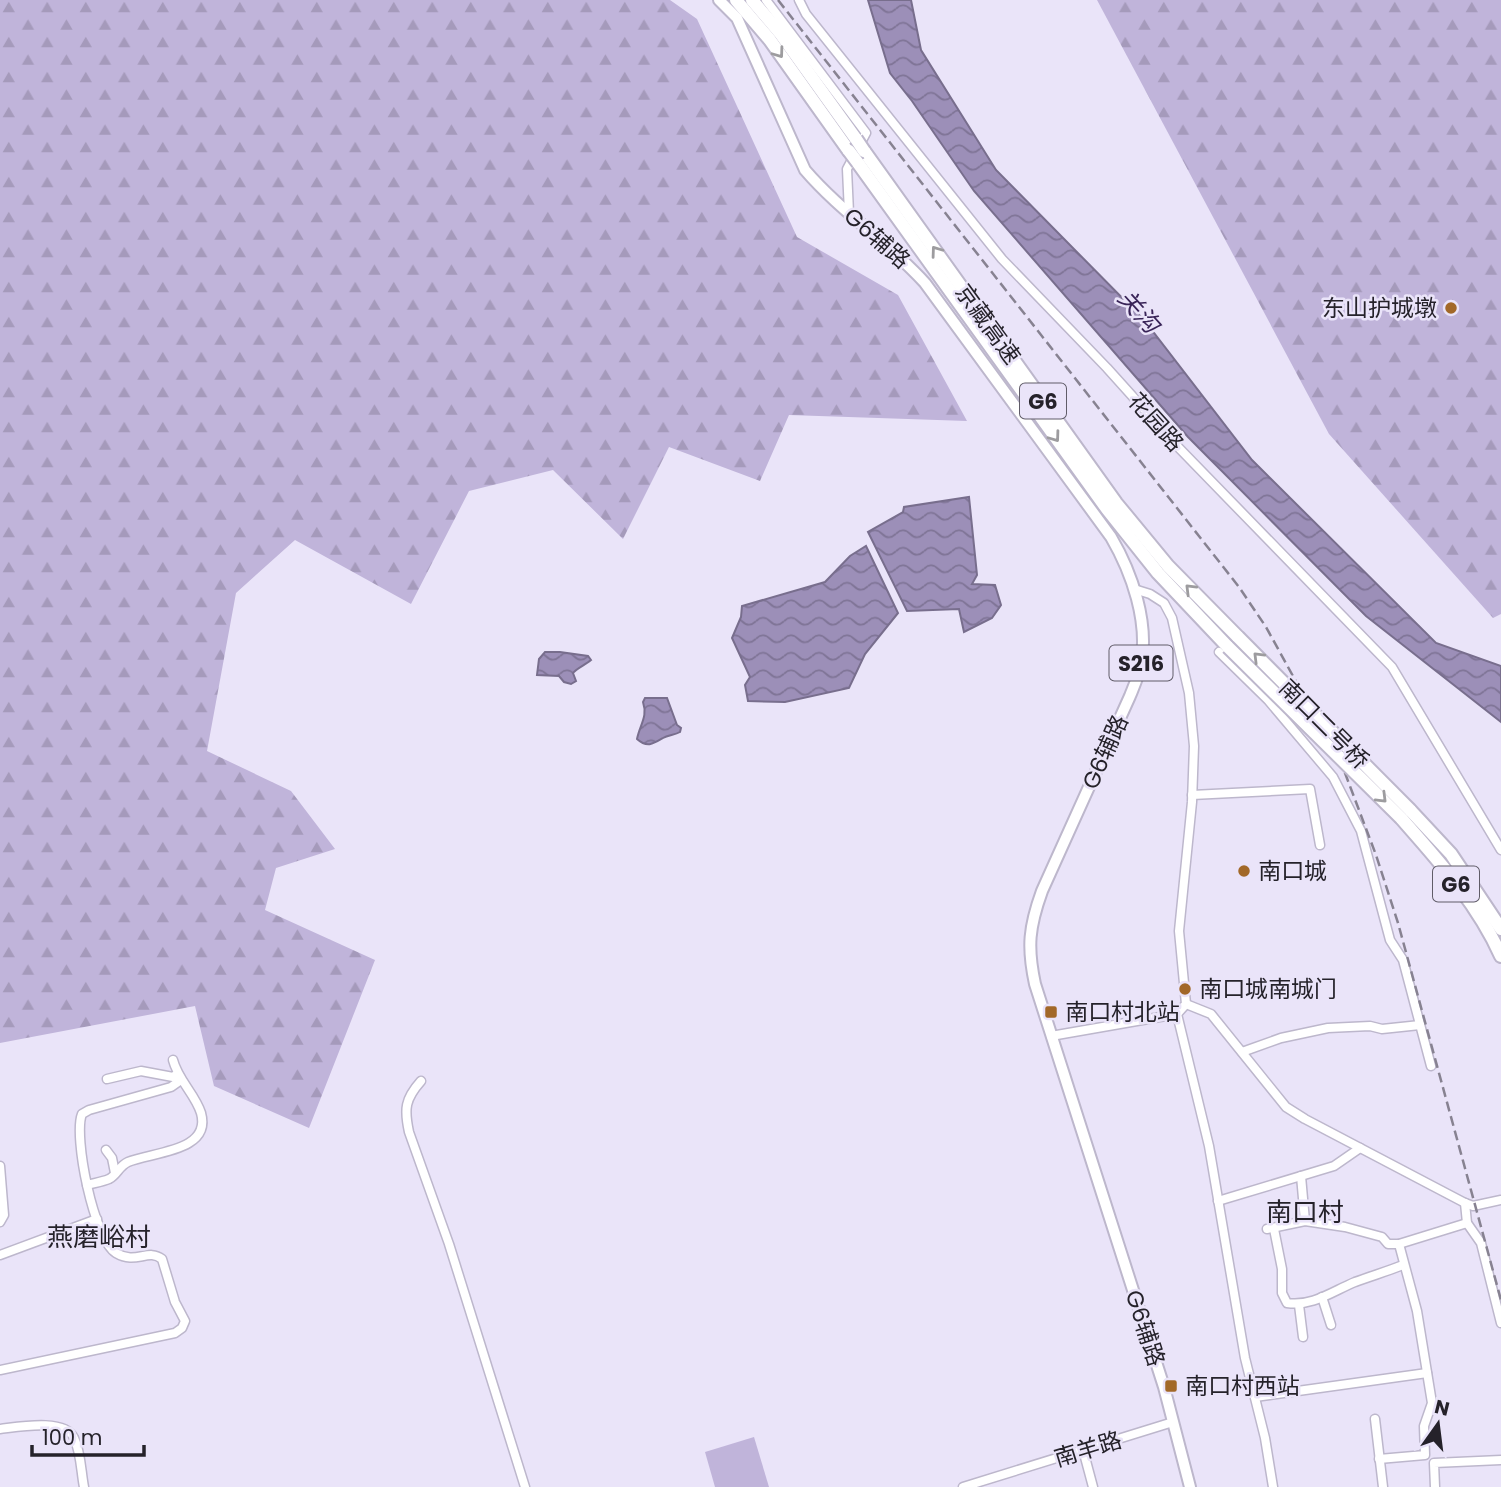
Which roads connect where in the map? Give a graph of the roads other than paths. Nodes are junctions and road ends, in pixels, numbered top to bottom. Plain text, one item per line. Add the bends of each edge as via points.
1 (719, 0) edge
2 (736, 0) edge
3 (752, 0) edge
4 (766, 0) edge
5 (799, 0) edge
6 (849, 213) junction
7 (1133, 589) junction
8 (1228, 646) junction
9 (1192, 795) junction
10 (1405, 814) junction
11 (1320, 845) dead end
12 (1501, 850) edge
13 (1501, 929) edge
14 (1501, 956) edge
15 (1186, 1004) junction
16 (1177, 1014) junction
17 (1420, 1025) junction
18 (1051, 1036) junction
19 (1242, 1052) junction
20 (173, 1060) dead end
21 (1431, 1066) dead end
22 (179, 1077) junction
23 (107, 1079) dead end
24 (421, 1081) dead end
25 (1360, 1148) junction
26 (106, 1150) dead end
27 (0, 1166) edge
28 (116, 1173) junction
29 (1301, 1176) junction
30 (88, 1185) junction
31 (1501, 1200) edge
32 (1218, 1201) junction
33 (1465, 1203) junction
34 (97, 1219) junction
35 (1305, 1221) junction
36 (0, 1222) edge
37 (1467, 1223) junction
38 (1399, 1244) junction
39 (0, 1255) edge
40 (1404, 1265) junction
41 (1322, 1297) junction
42 (1298, 1305) junction
43 (1501, 1323) edge
44 (1331, 1325) dead end
45 (1303, 1337) dead end
46 (0, 1370) edge
47 (1427, 1373) junction
48 (1255, 1397) junction
49 (1375, 1419) dead end
50 (1173, 1422) junction
51 (0, 1429) edge
52 (1083, 1448) junction
53 (1379, 1459) junction
54 (1501, 1460) edge
55 (84, 1487) edge
56 (525, 1487) edge
57 (962, 1487) edge
58 (1093, 1487) edge
59 (1190, 1487) edge
60 (1273, 1487) edge
61 (1383, 1487) edge
62 (1435, 1487) edge

1 - 6 main road, G6辅路 / S216 via 737,18 805,170
2 -> 8 highway, bridge via 770,40 1107,509 1158,573
8 -> 3 highway, 京藏高速 / G6, bridge via 1116,503
4 - 6 street via 866,133 848,169
5 - 12 street, 花园路 via 1002,258 1392,667
6 - 7 main road, G6辅路 / S216 via 907,262 941,302 1111,537
7 - 9 street via 1164,603 1172,618 1189,693
7 - 18 main road, G6辅路 / S216 via 1141,666 1042,891 1030,931 1030,963
8 - 10 highway, 南口二号桥 / G6, bridge
8 - 17 street via 1333,777 1361,831 1390,940 1403,960
9 - 11 street via 1310,789
9 - 15 street via 1179,931
10 - 13 highway, G6 via 1451,854
10 - 14 highway, G6 via 1463,893
15 - 16 street
15 - 19 street via 1211,1014
16 - 18 street
16 - 32 street
17 - 19 street via 1328,1028
17 - 21 street
18 - 50 main road, G6辅路 / S216
19 - 25 street via 1286,1107
20 - 22 street
22 - 23 street via 141,1071
22 - 28 street via 201,1113 199,1133 182,1148 128,1161
22 - 30 street via 172,1087 82,1114 79,1144
24 - 56 street via 410,1094 405,1114 409,1132
25 - 29 street via 1334,1166
25 - 33 street
26 - 28 street
27 - 36 street via 4,1214
28 - 30 street
29 - 32 street
29 - 35 street
30 - 34 street
31 - 33 street via 1473,1206
32 - 48 street
33 - 37 street
34 - 39 street
34 - 46 street via 114,1253 134,1259 150,1254 162,1258 184,1321 182,1328
35 - 38 street via 1345,1227
35 - 42 street via 1270,1229 1282,1269 1282,1293 1287,1303
37 - 38 street
37 - 43 street via 1481,1242
38 - 40 street
40 - 41 street
40 - 47 street
41 - 42 street
41 - 44 street
42 - 45 street
47 - 48 street
47 - 53 street via 1432,1402 1424,1426 1425,1455
48 - 60 street
49 - 53 street
50 - 52 street, 南羊路
50 - 59 main road, G6辅路 / S216
51 - 55 street via 48,1425 67,1429 75,1438
52 - 57 street, 南羊路
52 - 58 street
53 - 61 street
54 - 62 street via 1434,1463

